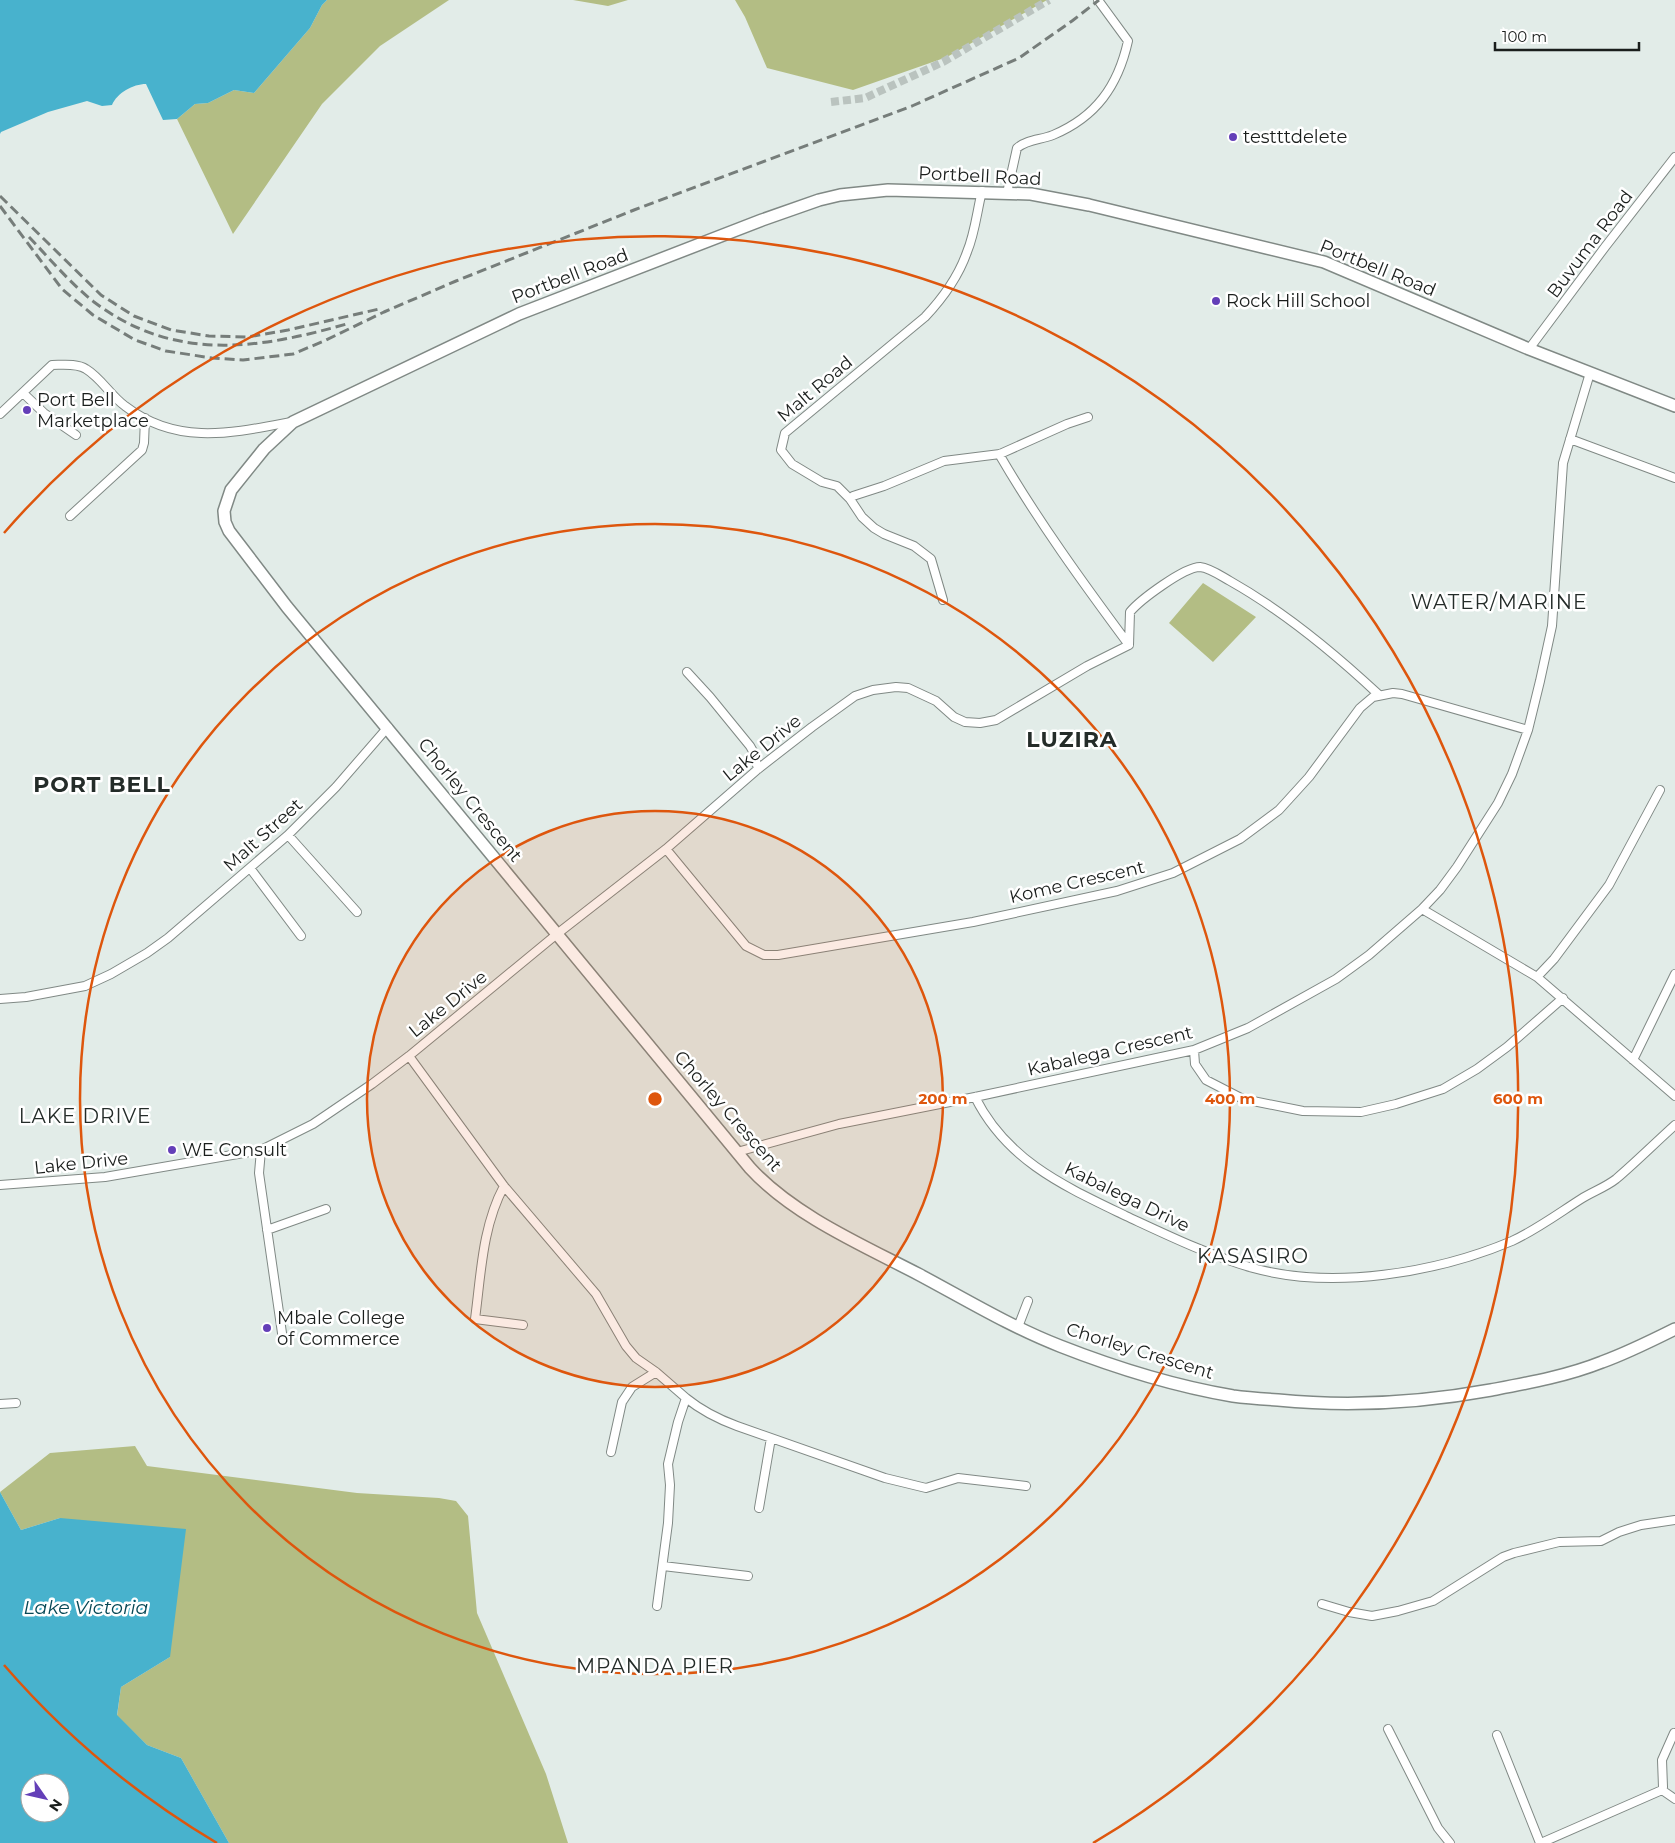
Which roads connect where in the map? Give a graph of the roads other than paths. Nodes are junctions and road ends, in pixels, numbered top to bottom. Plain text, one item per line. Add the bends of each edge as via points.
1 (1098, 0) edge
2 (1675, 157) edge
3 (982, 191) junction
4 (1007, 192) junction
5 (1529, 349) junction
6 (1590, 373) junction
7 (23, 393) junction
8 (1675, 406) edge
9 (0, 414) edge
10 (1088, 417) dead end
11 (145, 418) junction
12 (293, 422) junction
13 (76, 435) dead end
14 (1570, 439) junction
15 (999, 454) junction
16 (1675, 478) edge
17 (850, 499) junction
18 (70, 516) dead end
19 (943, 600) dead end
20 (1129, 645) junction
21 (686, 672) dead end
22 (1378, 694) junction
23 (388, 727) junction
24 (1528, 730) junction
25 (758, 769) junction
26 (1660, 790) dead end
27 (288, 835) junction
28 (666, 850) junction
29 (250, 868) junction
30 (1422, 910) junction
31 (357, 912) dead end
32 (557, 934) junction
33 (302, 936) dead end
34 (1675, 974) edge
35 (1537, 977) junction
36 (1563, 998) junction
37 (0, 999) edge
38 (1194, 1050) junction
39 (409, 1056) junction
40 (1633, 1060) junction
41 (1675, 1096) edge
42 (975, 1097) junction
43 (1675, 1125) edge
44 (261, 1150) junction
45 (737, 1152) junction
46 (0, 1185) edge
47 (504, 1186) junction
48 (326, 1209) dead end
49 (267, 1230) junction
50 (1028, 1301) dead end
51 (523, 1325) dead end
52 (1018, 1327) junction
53 (1675, 1329) edge
54 (283, 1340) dead end
55 (656, 1372) junction
56 (686, 1398) junction
57 (0, 1404) edge
58 (16, 1404) dead end
59 (771, 1438) junction
60 (611, 1452) dead end
61 (1026, 1486) dead end
62 (759, 1508) dead end
63 (1675, 1520) edge
64 (664, 1566) junction
65 (748, 1576) dead end
66 (1322, 1604) dead end
67 (657, 1606) dead end
68 (1388, 1730) dead end
69 (1674, 1733) edge
70 (1497, 1735) dead end
71 (1662, 1790) junction
72 (1675, 1799) edge
73 (1450, 1843) edge
74 (1541, 1843) edge

1 - 4 street via 1128,42 1120,68 1106,94 1088,115 1064,130 1027,141 1017,148
2 - 5 street, Buvuma Road
3 - 4 main road, Portbell Road
3 - 12 main road, Portbell Road via 888,190 819,200 518,314
3 - 17 street, Malt Road via 967,254 938,302 925,317 784,434 782,450 792,464 822,482 837,486
4 - 5 main road, Portbell Road via 1081,203 1324,262
5 - 6 main road, Portbell Road
6 - 8 main road, Portbell Road
6 - 14 street, Kabalega Crescent
7 - 9 street
7 - 11 street via 52,365 78,366 86,369 124,406
7 - 13 street via 44,413
10 - 15 street
11 - 12 street via 175,430 199,434
11 - 18 street via 142,450
12 - 23 main road, Chorley Crescent via 264,449 231,490 224,510 224,522 287,606
14 - 16 street
14 - 24 street, Kabalega Crescent via 1563,464 1552,626
15 - 17 street via 934,464
15 - 20 street via 1023,496
17 - 19 street, Malt Road via 874,528 914,546 931,559
20 - 22 street via 1129,615 1135,607 1180,573 1207,568 1276,610 1335,653
20 - 25 street, Lake Drive via 988,722 960,720 936,701 908,688 873,690 848,700
21 - 25 street via 750,746
22 - 24 street via 1402,694
22 - 28 street, Kome Crescent via 1360,708 1309,777 1279,810 1240,839 1206,857 1160,878 1116,891 964,923 764,955 746,946
23 - 27 street, Malt Street via 336,788
23 - 32 main road, Chorley Crescent
24 - 30 street, Kabalega Crescent via 1498,803 1457,867
25 - 28 street, Lake Drive
26 - 35 street via 1609,885
27 - 29 street, Malt Street
27 - 31 street
28 - 32 street, Lake Drive
29 - 33 street
29 - 37 street, Malt Street via 168,938 111,974 85,986
30 - 35 street
30 - 38 street, Kabalega Crescent via 1370,955 1315,992 1248,1028
32 - 39 street, Lake Drive
32 - 45 main road, Chorley Crescent
34 - 40 street
35 - 36 street
36 - 38 street via 1507,1047 1443,1089 1361,1112 1303,1112 1244,1100 1206,1080 1195,1064
36 - 40 street
38 - 42 street, Kabalega Crescent
39 - 44 street, Lake Drive via 313,1124
39 - 47 street
40 - 41 street
42 - 43 street, Kabalega Drive via 994,1129 1018,1153 1040,1170 1100,1203 1226,1259 1278,1273 1336,1279 1453,1261 1514,1240 1614,1180
42 - 45 street, Kabalega Crescent via 838,1124
44 - 46 street, Lake Drive via 105,1178
44 - 49 street via 259,1173
45 - 52 main road, Chorley Crescent via 761,1180 803,1211
47 - 51 street via 490,1220 476,1319
47 - 55 street via 596,1294 626,1346 636,1358
48 - 49 street
49 - 54 street
50 - 52 street
52 - 53 main road, Chorley Crescent via 1074,1352 1171,1383 1234,1396 1316,1404 1429,1400 1518,1385 1600,1363
55 - 56 street
55 - 60 street via 632,1388 622,1402
56 - 59 street via 715,1417
56 - 64 street via 668,1464 670,1485
57 - 58 street
59 - 61 street via 885,1478 926,1488 958,1478
59 - 62 street
63 - 66 street via 1641,1525 1601,1541 1570,1540 1514,1553 1433,1601 1398,1611 1372,1616
64 - 65 street
64 - 67 street
68 - 73 street via 1438,1828
69 - 71 street via 1662,1760
70 - 74 street
71 - 72 street
71 - 74 street

